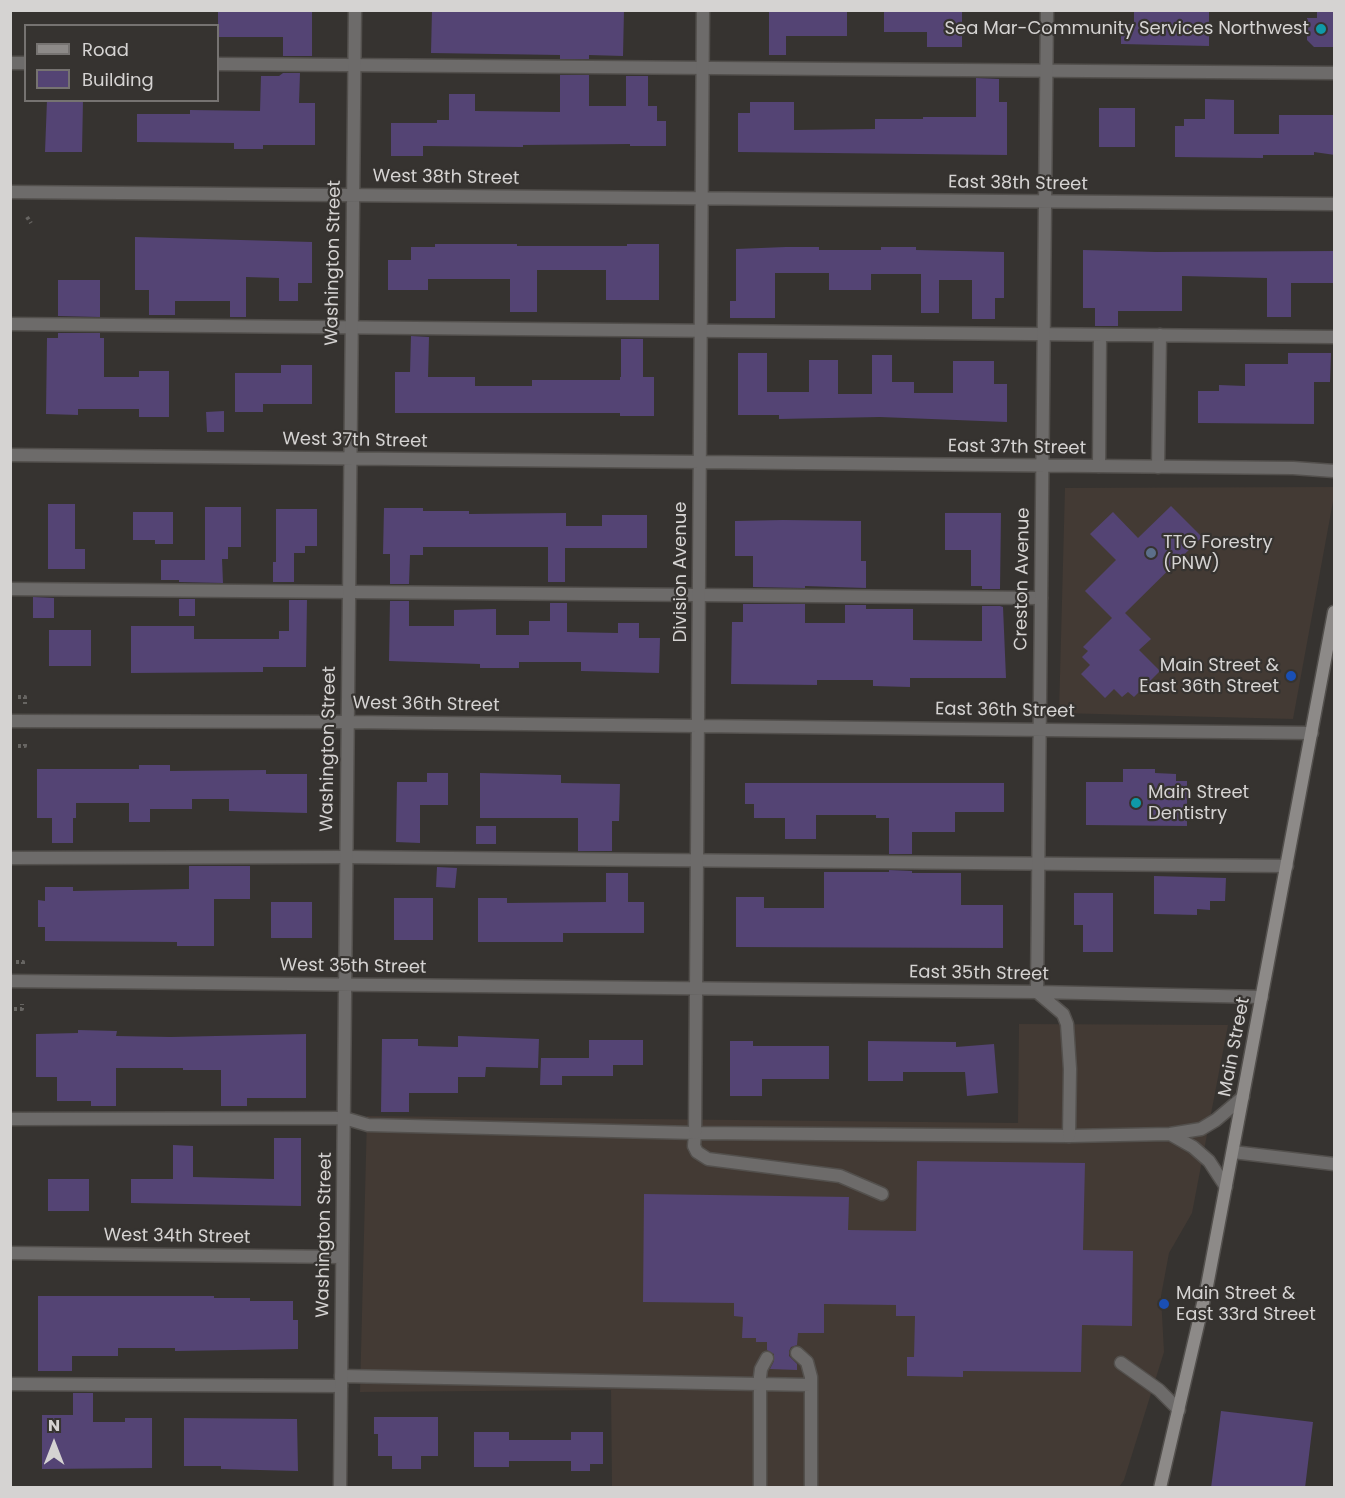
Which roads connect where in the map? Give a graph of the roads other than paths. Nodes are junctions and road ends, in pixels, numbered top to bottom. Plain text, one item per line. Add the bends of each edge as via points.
1 (355, 10) edge
2 (703, 10) edge
3 (1047, 10) edge
4 (219, 64) edge
5 (354, 65) junction
6 (702, 68) junction
7 (1046, 71) junction
8 (1335, 73) edge
9 (10, 192) edge
10 (353, 195) junction
11 (701, 198) junction
12 (1045, 202) junction
13 (1335, 204) edge
14 (10, 324) edge
15 (351, 327) junction
16 (700, 331) junction
17 (1044, 334) junction
18 (1100, 335) junction
19 (1160, 336) junction
20 (1335, 337) edge
21 (10, 455) edge
22 (350, 459) junction
23 (700, 462) junction
24 (1042, 466) junction
25 (1099, 466) junction
26 (1158, 467) junction
27 (1335, 471) edge
28 (10, 589) edge
29 (349, 591) junction
30 (699, 595) junction
31 (1041, 598) junction
32 (1335, 612) edge
33 (1333, 631) edge
34 (10, 720) edge
35 (348, 722) junction
36 (698, 726) junction
37 (1040, 729) junction
38 (1312, 733) junction
39 (346, 857) junction
40 (10, 858) edge
41 (697, 861) junction
42 (1038, 864) junction
43 (1287, 866) junction
44 (10, 981) edge
45 (345, 985) junction
46 (696, 988) junction
47 (1037, 992) junction
48 (1262, 997) junction
49 (1243, 1097) junction
50 (344, 1118) junction
51 (10, 1119) edge
52 (694, 1133) junction
53 (1170, 1134) junction
54 (1069, 1136) junction
55 (1233, 1152) junction
56 (1335, 1164) edge
57 (1226, 1187) junction
58 (882, 1194) dead end
59 (10, 1252) edge
60 (342, 1257) junction
61 (797, 1353) dead end
62 (767, 1358) dead end
63 (1121, 1363) dead end
64 (341, 1381) junction
65 (760, 1383) junction
66 (10, 1384) edge
67 (811, 1385) junction
68 (1179, 1410) junction
69 (340, 1488) edge
70 (760, 1488) edge
71 (811, 1488) edge
72 (1160, 1488) edge

1 - 5 street, Washington Street
2 - 6 street, Division Avenue
3 - 7 street, Creston Avenue
4 - 5 street
5 - 6 street
5 - 10 street, Washington Street
6 - 7 street
6 - 11 street, Division Avenue
7 - 8 street
7 - 12 street, Creston Avenue
9 - 10 street, West 38th Street
10 - 11 street, West 38th Street
10 - 15 street, Washington Street
11 - 12 street, East 38th Street
11 - 16 street, Division Avenue
12 - 13 street, East 38th Street
12 - 17 street, Creston Avenue
14 - 15 street
15 - 16 street
15 - 22 street, Washington Street
16 - 17 street
16 - 23 street, Division Avenue
17 - 18 street
17 - 24 street, Creston Avenue
18 - 19 street
18 - 25 street
19 - 20 street
19 - 26 street
21 - 22 street, West 37th Street
22 - 23 street, West 37th Street
22 - 29 street, Washington Street
23 - 24 street, East 37th Street
23 - 30 street, Division Avenue
24 - 25 street, East 37th Street
24 - 31 street, Creston Avenue
25 - 26 street, East 37th Street
26 - 27 street, East 37th Street
28 - 29 street
29 - 30 street
29 - 35 street, Washington Street
30 - 31 street
30 - 36 street, Division Avenue
31 - 37 street, Creston Avenue
32 - 33 main road, Main Street
33 - 38 main road, Main Street
34 - 35 street, West 36th Street
35 - 36 street, West 36th Street
35 - 39 street, Washington Street
36 - 37 street, East 36th Street
36 - 41 street, Division Avenue
37 - 38 street, East 36th Street
37 - 42 street, Creston Avenue
38 - 43 main road, Main Street
39 - 40 street
39 - 41 street
39 - 45 street, Washington Street
41 - 42 street
41 - 46 street, Division Avenue
42 - 43 street
42 - 47 street, Creston Avenue
43 - 48 main road, Main Street
44 - 45 street, West 35th Street
45 - 46 street, West 35th Street
45 - 50 street, Washington Street
46 - 47 street, East 35th Street
46 - 52 street, Division Avenue
47 - 48 street, East 35th Street
47 - 54 street via 1063,1014 1067,1024
48 - 49 main road, Main Street
49 - 53 street via 1201,1129
49 - 55 main road, Main Street
50 - 51 street
50 - 52 street via 368,1125
50 - 60 street, Washington Street
52 - 54 street
52 - 58 street via 697,1152 708,1159 840,1176
53 - 54 street
53 - 57 street via 1209,1161
55 - 56 street
55 - 57 main road, Main Street
57 - 68 main road, Main Street
59 - 60 street, West 34th Street
60 - 64 street, Washington Street
61 - 67 street via 807,1362
62 - 65 street
63 - 68 street
64 - 65 street
64 - 66 street
64 - 69 street, Washington Street
65 - 67 street
65 - 70 street
67 - 71 street
68 - 72 main road, Main Street

